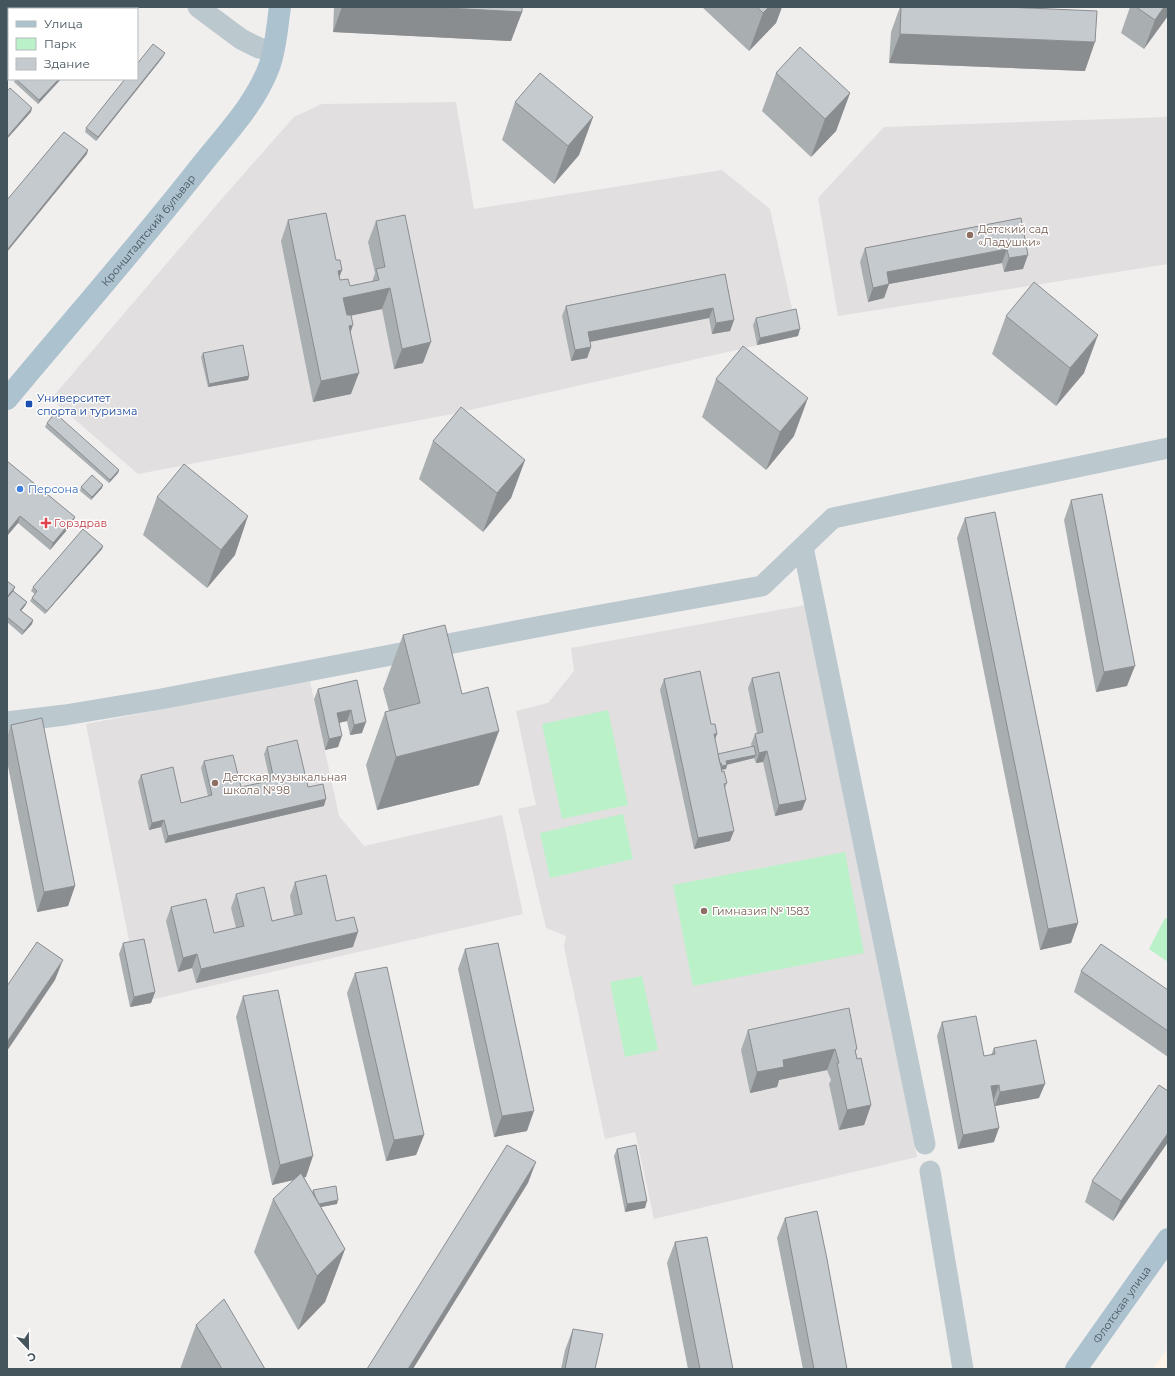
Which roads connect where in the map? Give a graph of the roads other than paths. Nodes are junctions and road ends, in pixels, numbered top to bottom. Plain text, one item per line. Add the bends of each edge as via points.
1 (198, 7) edge
2 (280, 7) edge
3 (273, 51) junction
4 (7, 399) edge
5 (1168, 448) edge
6 (803, 547) junction
7 (7, 722) edge
8 (925, 1144) dead end
9 (930, 1171) dead end
10 (1168, 1239) edge
11 (963, 1369) edge
12 (1076, 1369) edge

1 - 3 street via 258,48
2 - 3 main road, Кронштадтский бульвар
3 - 4 main road, Кронштадтский бульвар via 270,66 249,104 166,209
5 - 6 street via 833,518
6 - 7 street via 762,586 161,699
6 - 8 street
9 - 11 street
10 - 12 main road, Флотская улица

